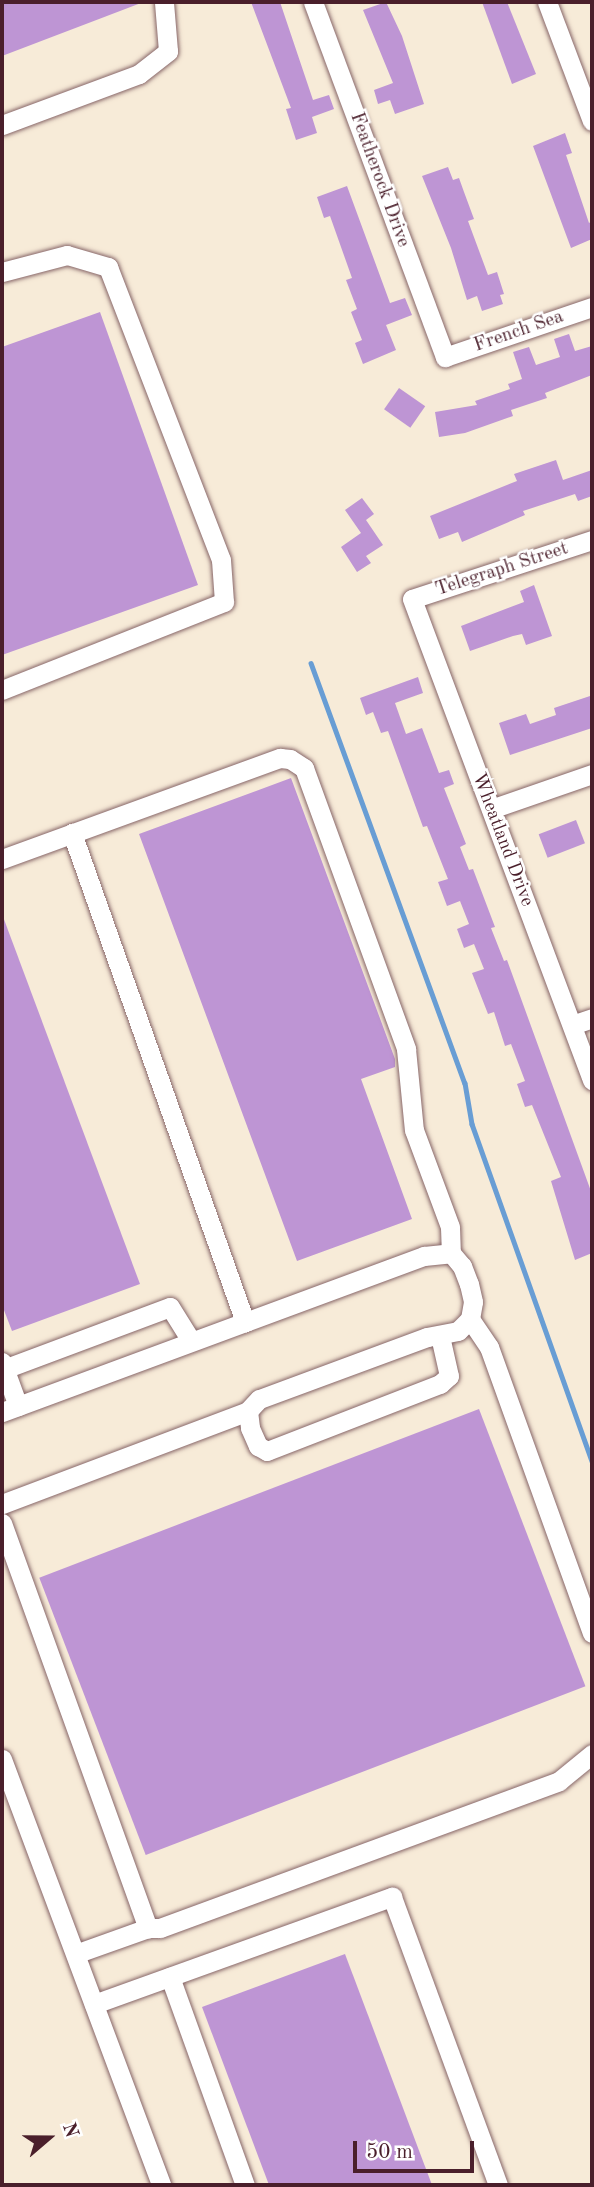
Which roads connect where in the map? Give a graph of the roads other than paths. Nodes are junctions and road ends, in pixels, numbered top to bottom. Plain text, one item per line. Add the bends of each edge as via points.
1 (164, 2) edge
2 (313, 2) edge
3 (547, 2) edge
4 (592, 121) edge
5 (2, 125) edge
6 (2, 272) edge
7 (592, 307) edge
8 (445, 357) joint
9 (592, 540) edge
10 (412, 599) joint
11 (2, 690) edge
12 (592, 774) edge
13 (491, 809) junction
14 (72, 833) junction
15 (2, 859) edge
16 (592, 1018) edge
17 (572, 1025) junction
18 (592, 1080) edge
19 (451, 1253) junction
20 (470, 1319) junction
21 (245, 1322) junction
22 (440, 1336) junction
23 (191, 1342) junction
24 (3, 1365) edge
25 (10, 1409) edge
26 (248, 1411) junction
27 (2, 1504) edge
28 (2, 1523) edge
29 (592, 1633) edge
30 (592, 1754) edge
31 (2, 1759) edge
32 (148, 1928) junction
33 (75, 1954) junction
34 (170, 1977) junction
35 (94, 2004) junction
36 (162, 2185) edge
37 (246, 2185) edge
38 (498, 2185) edge

1 - 5 street via 168,51 139,74
2 - 8 street, Featherock Drive
3 - 4 street
6 - 11 street via 67,254 108,267 221,560 224,602
7 - 8 street, French Sea
9 - 10 street, Telegraph Street
10 - 13 street, Wheatland Drive
12 - 13 street
13 - 17 street, Wheatland Drive
14 - 15 street
14 - 19 street via 280,758 304,768 406,1049 415,1130 450,1227
14 - 21 street
16 - 17 street
17 - 18 street, Wheatland Drive
19 - 20 street via 469,1284
19 - 21 street via 424,1256
20 - 22 street via 458,1331
20 - 29 street via 489,1347
21 - 23 street
22 - 26 street via 259,1399
22 - 26 street via 449,1376 428,1389 267,1451 258,1446
23 - 24 street via 170,1307
23 - 25 street
24 - 25 street
26 - 27 street
28 - 32 street
30 - 32 street via 559,1781 160,1928
31 - 33 street
32 - 33 street
33 - 35 street
34 - 35 street
34 - 37 street
34 - 38 street via 391,1897
35 - 36 street

